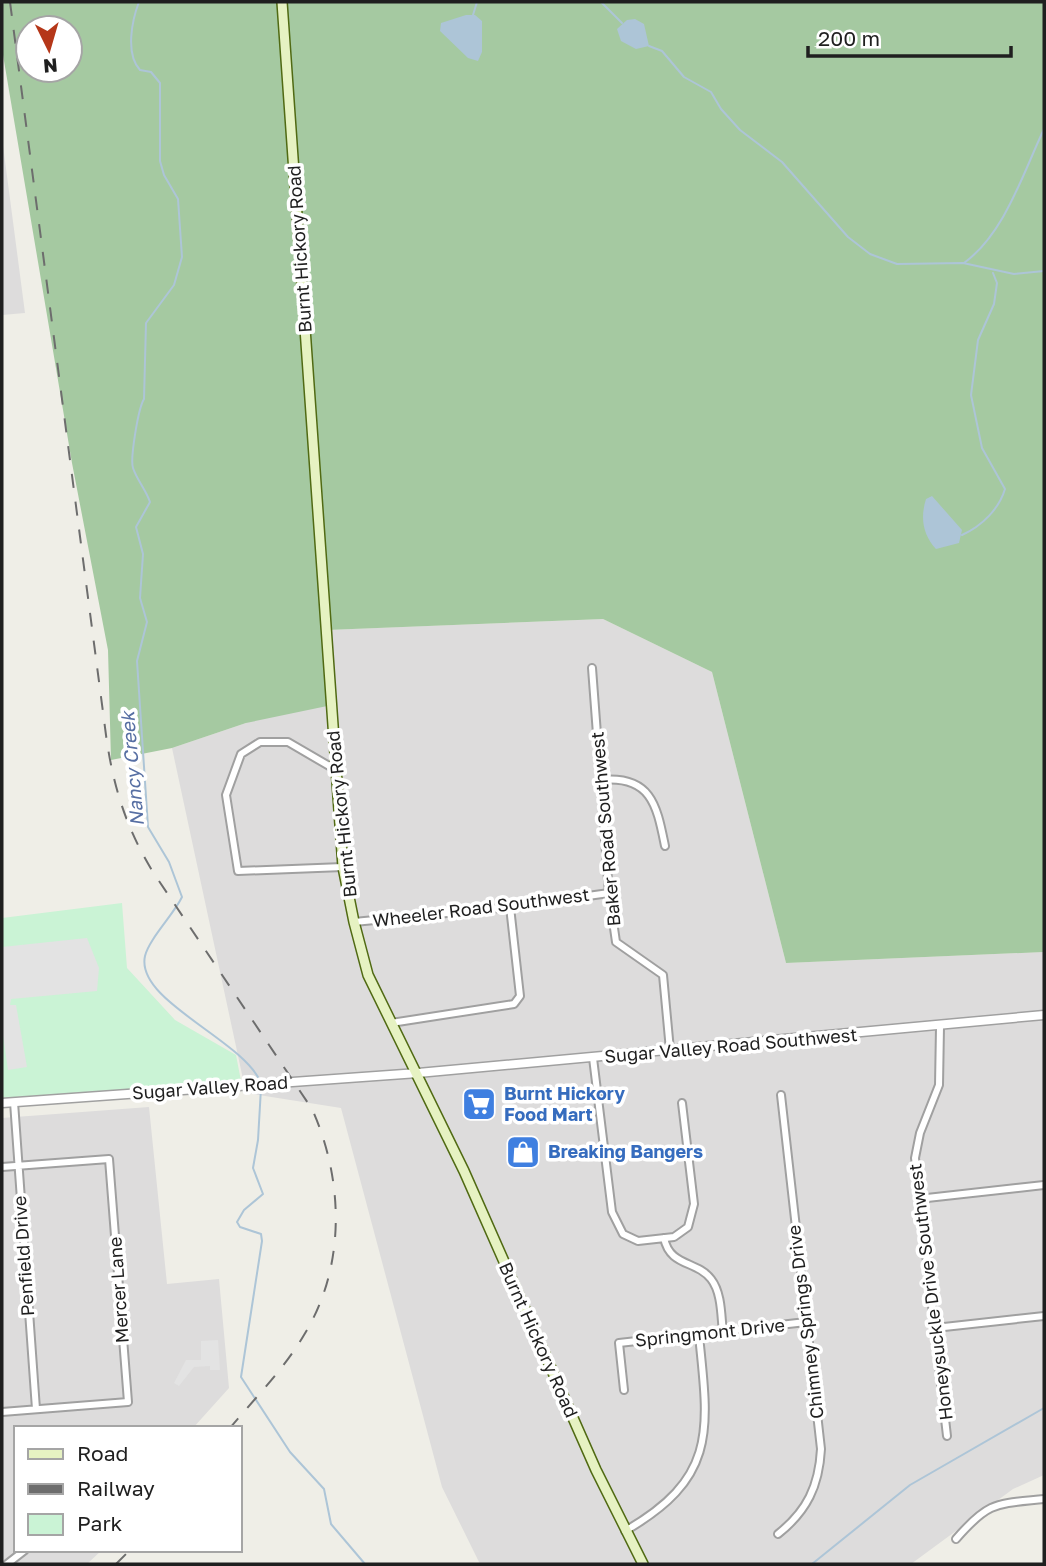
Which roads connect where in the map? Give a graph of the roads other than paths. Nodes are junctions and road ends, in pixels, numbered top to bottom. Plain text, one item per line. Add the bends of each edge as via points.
1 (282, 2) edge
2 (592, 668) dead end
3 (336, 770) junction
4 (601, 780) junction
5 (664, 846) dead end
6 (343, 867) junction
7 (609, 892) junction
8 (510, 907) junction
9 (354, 922) junction
10 (1044, 1015) edge
11 (391, 1023) junction
12 (940, 1027) junction
13 (670, 1051) junction
14 (593, 1058) junction
15 (418, 1073) junction
16 (781, 1096) dead end
17 (14, 1102) junction
18 (2, 1103) edge
19 (682, 1103) dead end
20 (18, 1166) junction
21 (2, 1167) edge
22 (1044, 1185) edge
23 (918, 1199) junction
24 (664, 1238) junction
25 (1044, 1316) edge
26 (806, 1322) junction
27 (935, 1328) junction
28 (723, 1333) junction
29 (699, 1336) junction
30 (624, 1390) dead end
31 (36, 1409) junction
32 (2, 1412) edge
33 (947, 1436) dead end
34 (1044, 1499) edge
35 (625, 1531) junction
36 (778, 1534) dead end
37 (956, 1539) dead end
38 (23, 1552) edge
39 (8, 1564) edge
40 (643, 1564) edge

1 - 3 main road, Burnt Hickory Road
2 - 4 street, Baker Road Southwest
3 - 6 main road, Burnt Hickory Road
3 - 6 street via 288,742 260,742 242,754 226,795 238,871
4 - 5 street via 639,786 656,804
4 - 7 street, Baker Road Southwest
6 - 9 main road, Burnt Hickory Road
7 - 8 street, Wheeler Road Southwest
7 - 13 street, Baker Road Southwest via 616,942 663,975
8 - 9 street, Wheeler Road Southwest
8 - 11 street via 520,996 507,1007
9 - 11 main road, Burnt Hickory Road via 368,975
10 - 12 street, Sugar Valley Road Southwest
11 - 15 main road, Burnt Hickory Road
12 - 13 street, Sugar Valley Road Southwest
12 - 23 street, Honeysuckle Drive Southwest via 939,1085 916,1145
13 - 14 street, Sugar Valley Road Southwest
14 - 15 street, Sugar Valley Road Southwest
14 - 24 street via 616,1223 628,1239
15 - 17 street, Sugar Valley Road
15 - 35 main road, Burnt Hickory Road
16 - 26 street, Chimney Springs Drive
17 - 18 street, Sugar Valley Road
17 - 20 street, Penfield Drive
19 - 24 street via 694,1214 681,1233
20 - 21 street, Mercer Lane
20 - 31 street, Penfield Drive
20 - 31 street, Mercer Lane via 109,1159 128,1402
22 - 23 street
23 - 27 street, Honeysuckle Drive Southwest
24 - 28 street via 674,1259 701,1270 711,1280
25 - 27 street
26 - 28 street, Springmont Drive
26 - 36 street, Chimney Springs Drive via 820,1468 816,1488 802,1510
27 - 33 street, Honeysuckle Drive Southwest
28 - 29 street, Springmont Drive
29 - 30 street, Springmont Drive via 619,1343
29 - 35 street via 707,1421 696,1465 664,1507
31 - 32 street, Mercer Lane
34 - 37 street via 979,1512
35 - 40 main road, Burnt Hickory Road
38 - 39 street

